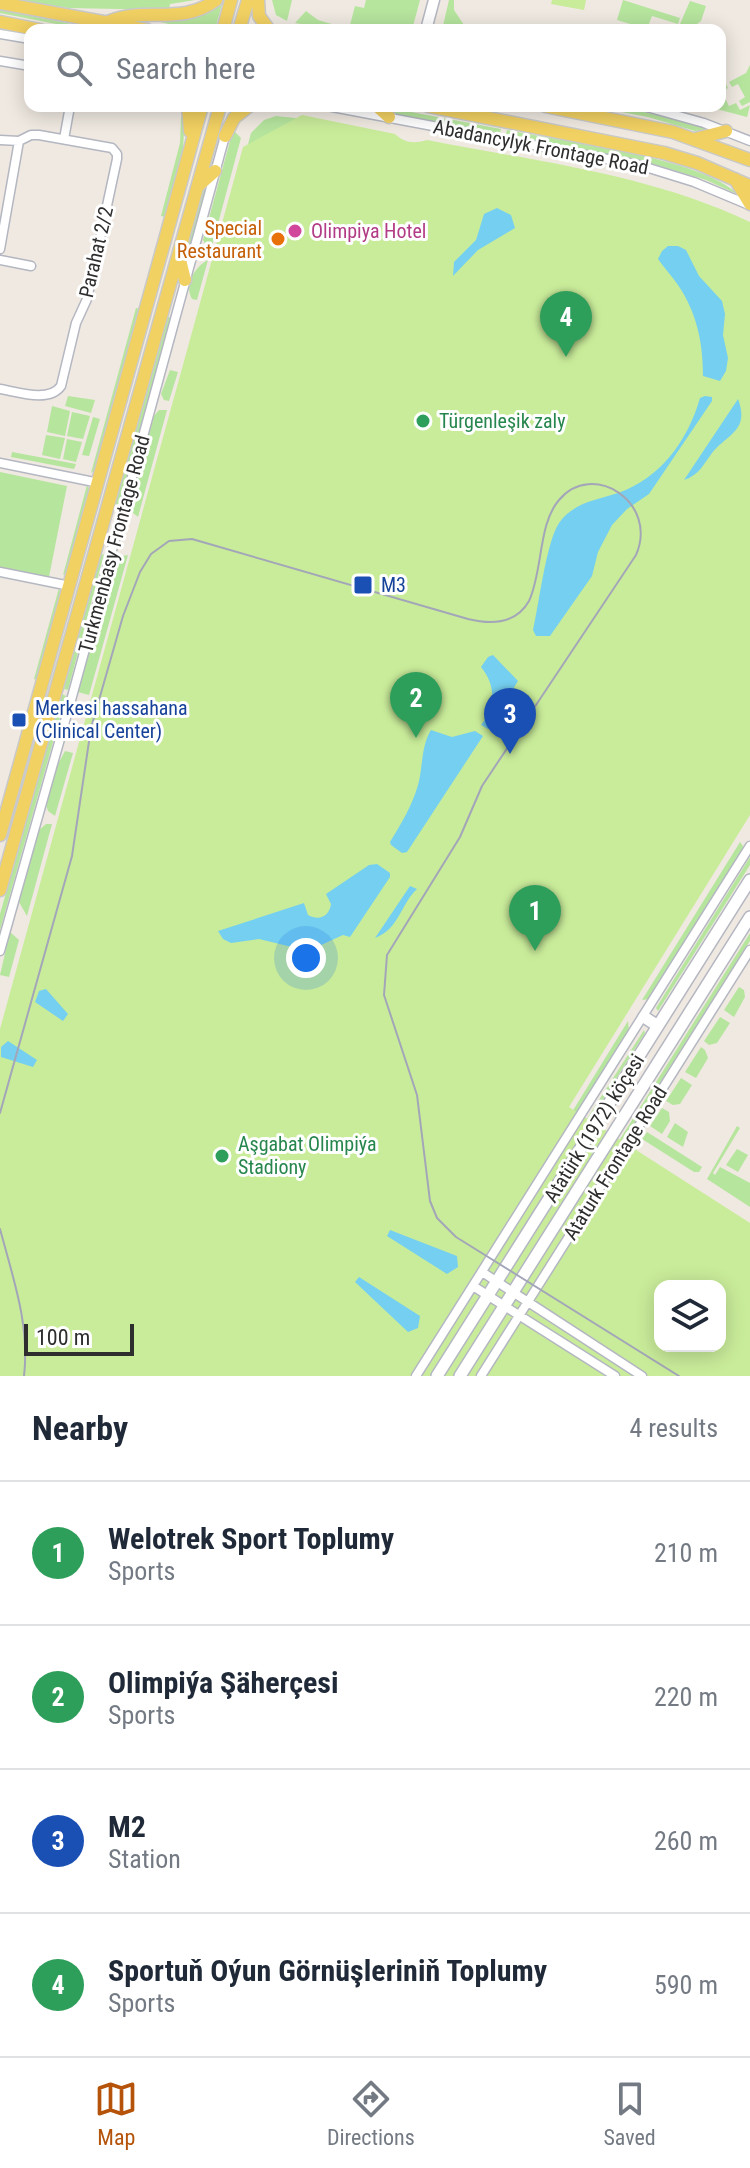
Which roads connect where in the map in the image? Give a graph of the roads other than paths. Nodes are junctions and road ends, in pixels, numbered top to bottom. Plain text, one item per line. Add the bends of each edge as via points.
1 (216, 0) edge
2 (231, 0) edge
3 (248, 0) edge
4 (258, 0) edge
5 (434, 0) edge
6 (0, 3) edge
7 (0, 22) edge
8 (108, 22) junction
9 (118, 24) edge
10 (225, 24) edge
11 (241, 24) edge
12 (265, 24) edge
13 (428, 24) edge
14 (24, 27) edge
15 (0, 34) edge
16 (24, 38) edge
17 (0, 61) edge
18 (24, 65) edge
19 (69, 112) edge
20 (188, 112) edge
21 (200, 112) edge
22 (218, 112) edge
23 (242, 112) edge
24 (361, 112) edge
25 (384, 112) edge
26 (458, 112) edge
27 (576, 112) edge
28 (663, 112) edge
29 (389, 117) junction
30 (726, 131) junction
31 (225, 136) joint
32 (64, 139) junction
33 (695, 139) junction
34 (0, 140) edge
35 (19, 141) junction
36 (750, 141) edge
37 (190, 150) junction
38 (750, 160) edge
39 (215, 171) junction
40 (735, 179) junction
41 (198, 186) junction
42 (750, 186) edge
43 (750, 204) edge
44 (0, 249) edge
45 (178, 253) junction
46 (0, 260) edge
47 (31, 266) dead end
48 (185, 280) junction
49 (0, 389) edge
50 (0, 463) edge
51 (99, 483) junction
52 (101, 529) junction
53 (116, 533) junction
54 (0, 572) edge
55 (70, 586) junction
56 (0, 835) edge
57 (750, 846) edge
58 (750, 880) edge
59 (0, 890) edge
60 (750, 917) edge
61 (750, 950) edge
62 (0, 951) edge
63 (644, 1017) junction
64 (658, 1026) junction
65 (627, 1146) junction
66 (601, 1154) junction
67 (561, 1214) junction
68 (563, 1245) junction
69 (482, 1272) junction
70 (497, 1282) junction
71 (473, 1286) junction
72 (513, 1292) junction
73 (488, 1295) junction
74 (528, 1302) junction
75 (505, 1306) junction
76 (520, 1315) junction
77 (416, 1376) edge
78 (437, 1376) edge
79 (460, 1376) edge
80 (481, 1376) edge
81 (615, 1376) edge
82 (642, 1376) edge

1 - 8 main road via 188,14 124,15
2 - 10 main road
3 - 11 main road
4 - 12 main road
5 - 13 street
6 - 8 main road
7 - 14 main road
8 - 9 main road
15 - 16 street
17 - 18 street
19 - 32 street
20 - 37 main road
21 - 37 main road
22 - 41 main road
23 - 31 main road
24 - 29 street, Abadancylyk Frontage Road
25 - 29 main road
26 - 40 main road via 651,150
27 - 33 main road
28 - 30 street
29 - 43 street, Abadancylyk Frontage Road via 639,165
30 - 33 main road
30 - 36 street
31 - 39 street, Turkmenbasy Frontage Road
32 - 35 street, Parahat 2/2 via 39,135
32 - 49 street, Parahat 2/2 via 112,148 117,154 87,299 58,391 50,396
33 - 38 main road
34 - 35 street, Parahat 2/2
35 - 44 street
37 - 51 main road
39 - 41 main road
39 - 48 street, Turkmenbasy Frontage Road
40 - 42 main road
40 - 43 main road
41 - 45 main road
45 - 48 main road
45 - 52 main road
46 - 47 street
48 - 53 street, Turkmenbasy Frontage Road
50 - 51 street
51 - 55 main road
52 - 53 main road
52 - 59 main road
53 - 62 street, Turkmenbasy Frontage Road
54 - 55 street
55 - 56 main road
57 - 63 street
58 - 64 main road, Atatürk (1972) köçesi
60 - 66 main road, Atatürk (1972) köçesi
61 - 65 street, Ataturk Frontage Road
63 - 64 main road
63 - 69 street
64 - 70 main road, Atatürk (1972) köçesi
65 - 66 street
65 - 68 street, Ataturk Frontage Road
66 - 67 main road, Atatürk (1972) köçesi
67 - 68 street
67 - 72 main road, Atatürk (1972) köçesi
68 - 74 street, Ataturk Frontage Road
69 - 70 street
69 - 71 street
70 - 72 street
70 - 73 main road, Atatürk (1972) köçesi
71 - 73 street
71 - 77 street
72 - 74 street
72 - 75 main road, Atatürk (1972) köçesi
73 - 75 street
73 - 78 main road, Atatürk (1972) köçesi
74 - 76 street, Ataturk Frontage Road
74 - 82 street
75 - 76 street
75 - 79 main road, Atatürk (1972) köçesi
76 - 80 street, Ataturk Frontage Road
76 - 81 street

